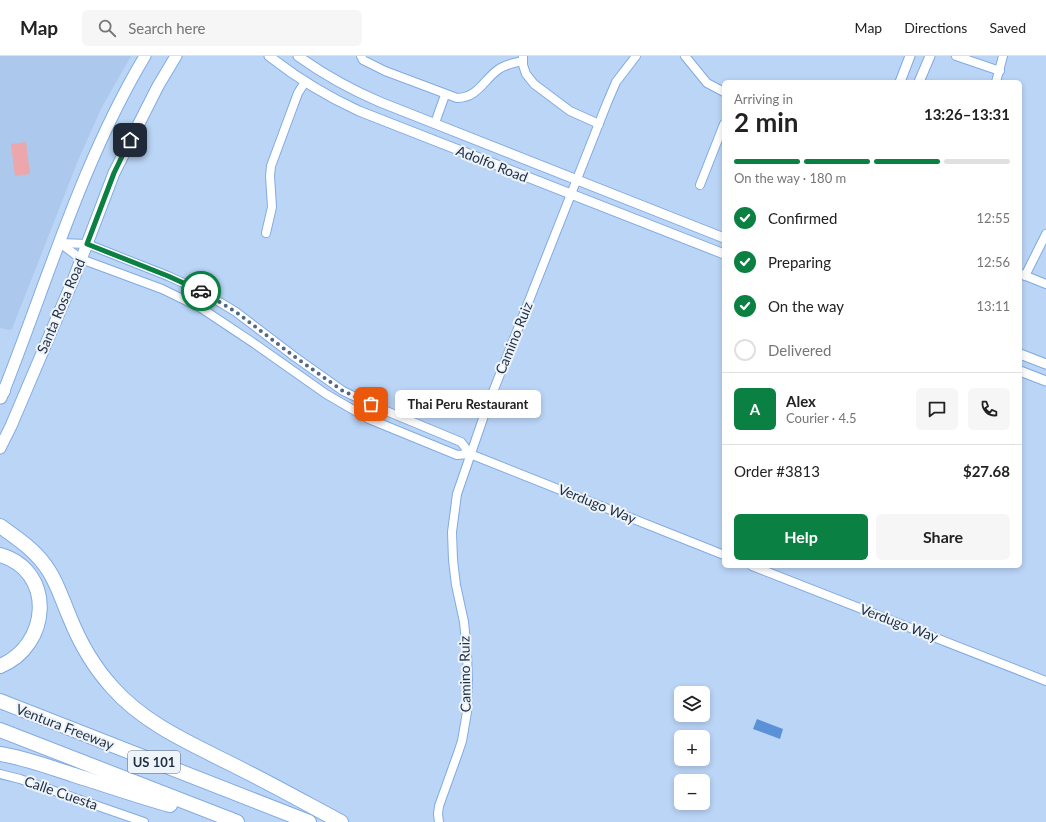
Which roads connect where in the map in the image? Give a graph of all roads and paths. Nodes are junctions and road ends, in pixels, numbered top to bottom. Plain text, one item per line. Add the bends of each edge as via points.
1 (145, 56) edge
2 (176, 56) edge
3 (269, 56) edge
4 (298, 56) edge
5 (361, 56) edge
6 (636, 56) edge
7 (685, 56) edge
8 (910, 56) edge
9 (930, 56) edge
10 (956, 56) edge
11 (1003, 56) edge
12 (523, 59) edge
13 (1000, 71) junction
14 (901, 80) edge
15 (920, 80) edge
16 (997, 80) edge
17 (305, 82) junction
18 (722, 91) edge
19 (445, 95) junction
20 (435, 123) junction
21 (599, 124) junction
22 (722, 129) edge
23 (577, 180) junction
24 (700, 185) dead end
25 (571, 195) junction
26 (266, 233) dead end
27 (1046, 234) edge
28 (722, 237) edge
29 (60, 243) junction
30 (87, 244) junction
31 (722, 253) edge
32 (82, 259) junction
33 (1023, 275) edge
34 (1046, 284) edge
35 (1022, 355) edge
36 (1046, 364) edge
37 (1022, 372) edge
38 (1046, 381) edge
39 (1, 395) edge
40 (0, 448) edge
41 (470, 454) junction
42 (0, 526) edge
43 (722, 554) edge
44 (0, 555) edge
45 (757, 568) edge
46 (0, 666) edge
47 (1046, 681) edge
48 (0, 701) edge
49 (0, 730) edge
50 (0, 754) edge
51 (0, 774) edge
52 (144, 822) edge
53 (234, 822) edge
54 (237, 822) edge
55 (309, 822) edge
56 (341, 822) edge
57 (439, 822) edge

1 - 29 main road, Santa Rosa Road via 91,163
2 - 30 main road, Santa Rosa Road via 122,155
3 - 17 street, Adolfo Road
4 - 20 street, Adolfo Road via 371,98
5 - 19 street via 363,60 385,71
6 - 21 street, Camino Ruiz via 616,82
7 - 18 street via 707,83
8 - 14 street
9 - 15 street
10 - 13 street
11 - 13 street
12 - 19 street via 501,68 471,96 456,98
12 - 21 street via 526,74 534,84 570,111
13 - 16 street
17 - 25 street, Adolfo Road via 366,114
17 - 26 street via 298,93 270,166 272,207
19 - 20 street
20 - 23 street, Adolfo Road
21 - 23 street, Camino Ruiz
22 - 24 street
23 - 25 street, Camino Ruiz
23 - 28 street, Adolfo Road
25 - 31 street, Adolfo Road
25 - 41 street, Camino Ruiz
27 - 33 street
29 - 30 street, Verdugo Way
29 - 32 street, Verdugo Way
29 - 39 main road, Santa Rosa Road
30 - 32 main road, Santa Rosa Road
30 - 41 street, Verdugo Way via 203,292 236,312 343,391 461,442
32 - 40 main road, Santa Rosa Road
32 - 41 street, Verdugo Way via 162,289 200,308 326,394 369,419 457,455
33 - 34 street
35 - 36 street
37 - 38 street
41 - 43 street, Verdugo Way
41 - 57 street, Camino Ruiz via 457,494 452,532 456,585 467,652 467,712 460,747 439,806
42 - 56 highway via 29,546 49,570 90,657 112,688 127,702 166,730
44 - 46 highway via 11,558 32,578 40,604 40,616 27,648
45 - 47 street, Verdugo Way
48 - 55 highway, Ventura Freeway / US 101
49 - 54 highway, Ventura Freeway / US 101
50 - 53 highway via 48,766 137,796
51 - 52 street, Calle Cuesta

